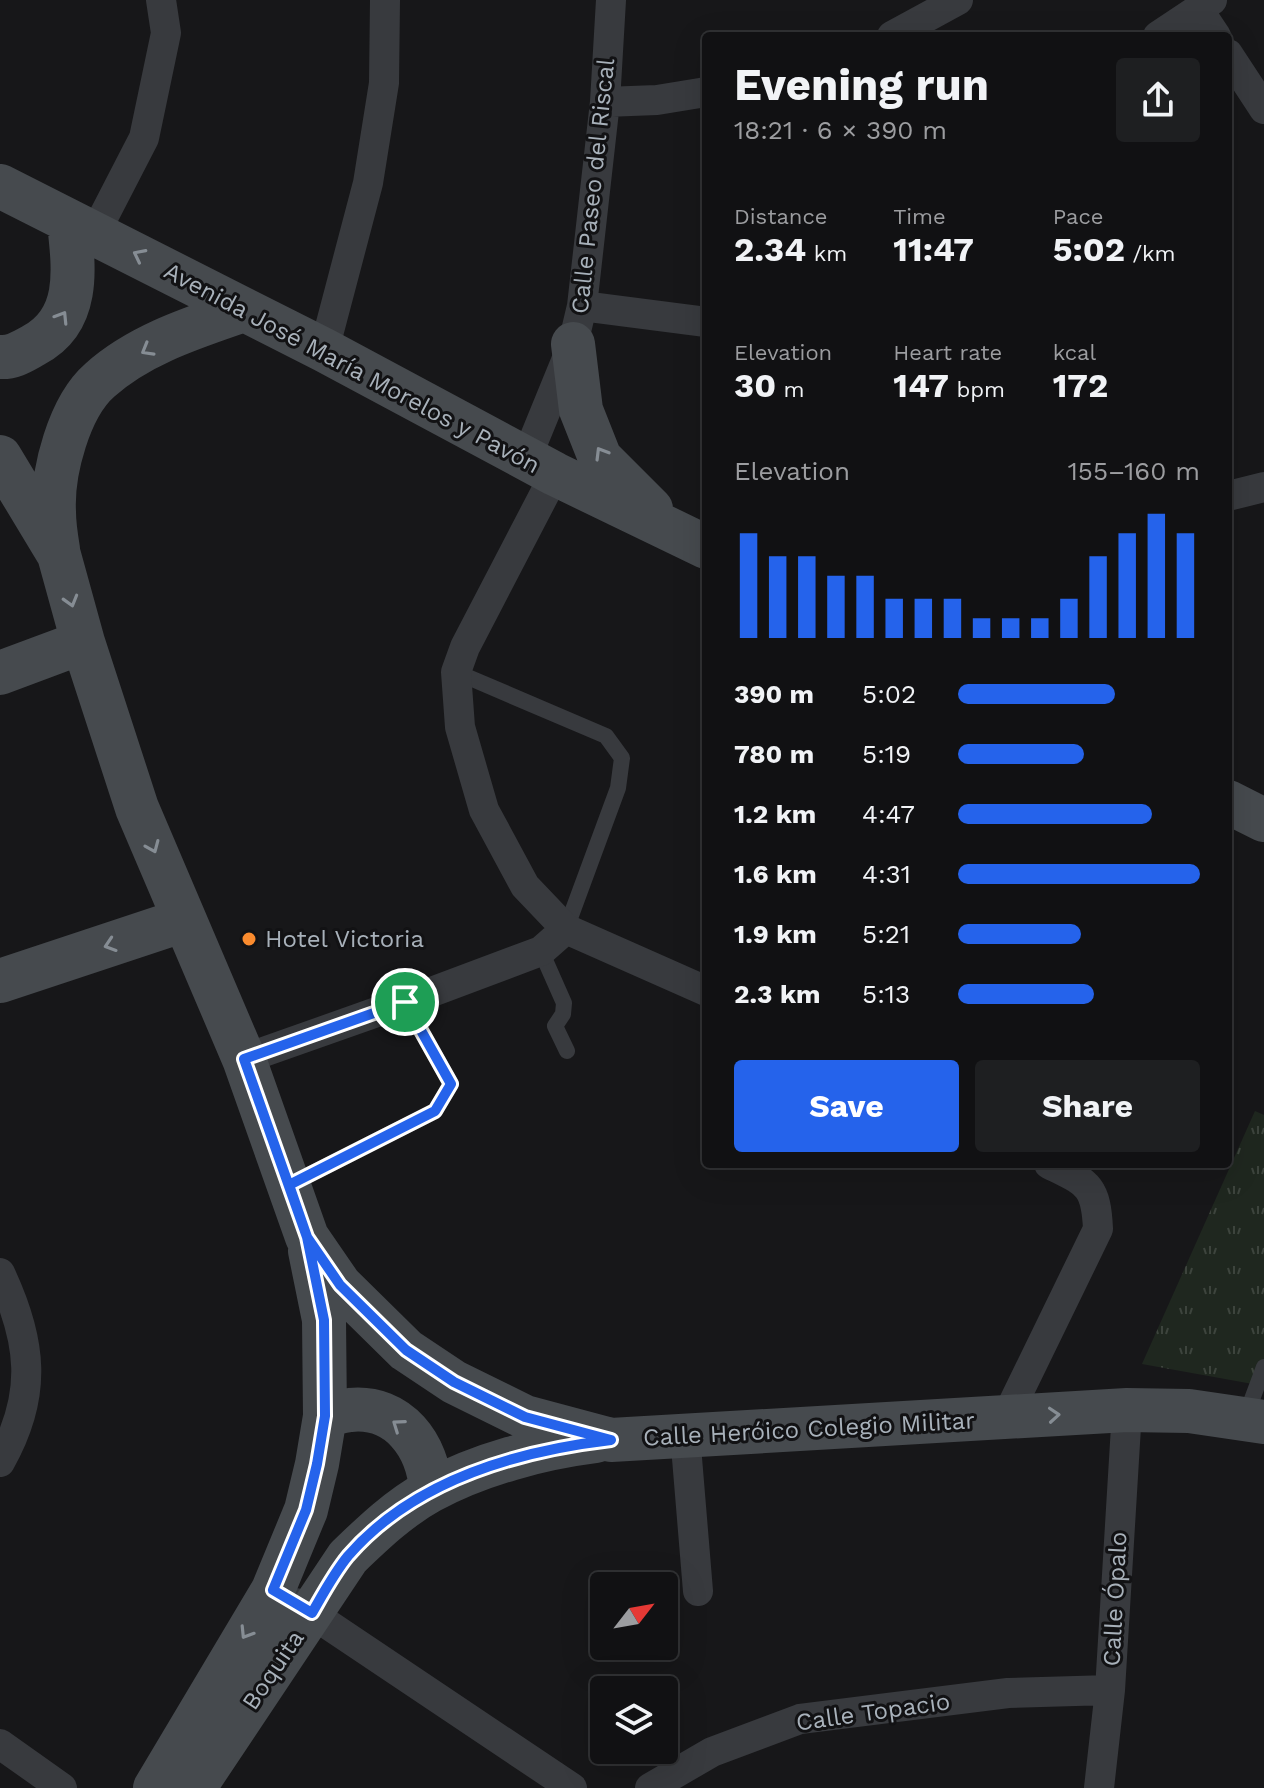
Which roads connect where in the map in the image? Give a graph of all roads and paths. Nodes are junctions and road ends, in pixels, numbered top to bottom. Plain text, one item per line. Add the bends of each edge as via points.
1 (161, 0) edge
2 (385, 0) edge
3 (611, 0) edge
4 (958, 0) edge
5 (1205, 4) edge
6 (899, 32) edge
7 (1164, 32) edge
8 (1215, 32) edge
9 (1232, 60) edge
10 (702, 93) edge
11 (605, 102) junction
12 (1264, 109) edge
13 (0, 186) edge
14 (82, 228) junction
15 (244, 310) junction
16 (702, 322) edge
17 (578, 325) junction
18 (324, 350) junction
19 (0, 357) edge
20 (0, 457) edge
21 (540, 466) junction
22 (1264, 487) edge
23 (1232, 495) edge
24 (689, 539) edge
25 (59, 555) junction
26 (83, 642) junction
27 (456, 672) junction
28 (0, 673) edge
29 (1232, 804) edge
30 (1264, 820) edge
31 (184, 920) junction
32 (566, 929) junction
33 (541, 951) junction
34 (0, 981) edge
35 (702, 989) edge
36 (405, 1002) junction
37 (567, 1051) dead end
38 (244, 1059) junction
39 (1057, 1168) edge
40 (289, 1185) junction
41 (307, 1237) junction
42 (0, 1273) edge
43 (1264, 1367) edge
44 (1127, 1410) junction
45 (325, 1416) junction
46 (1006, 1418) junction
47 (1254, 1421) edge
48 (685, 1434) junction
49 (611, 1440) junction
50 (0, 1462) edge
51 (431, 1490) junction
52 (273, 1590) junction
53 (698, 1591) dead end
54 (312, 1613) junction
55 (1110, 1690) junction
56 (0, 1744) edge
57 (62, 1788) edge
58 (155, 1788) edge
59 (194, 1788) edge
60 (572, 1788) edge
61 (650, 1788) edge
62 (1099, 1788) edge

1 - 14 street via 166,33 144,138
2 - 18 street via 384,83 368,183
3 - 11 street, Calle Paseo del Riscal
4 - 6 street
5 - 7 street
5 - 8 street
9 - 12 street
10 - 11 street
11 - 17 street, Calle Paseo del Riscal
13 - 14 main road, Avenida José María Morelos y Pavón
15 -> 14 main road, Avenida José María Morelos y Pavón
19 -> 14 main road via 11,358 45,339 67,314
15 - 18 main road, Avenida José María Morelos y Pavón
15 -> 25 main road via 174,335 99,381 76,413 59,462 53,510
16 - 17 street
17 - 21 street, Calle Paseo del Riscal
24 -> 17 main road via 600,458 581,410
18 - 21 main road, Avenida José María Morelos y Pavón
20 - 25 main road, Calle Heróico Colegio Militar
21 - 24 main road, Avenida José María Morelos y Pavón
21 - 27 street, Calle Paseo del Riscal
22 - 23 street
25 -> 26 main road, Calle Heróico Colegio Militar
26 - 28 main road
26 -> 31 main road, Calle Heróico Colegio Militar via 137,808
27 - 32 street via 460,727 484,810 525,886
27 - 32 lane via 606,736 622,758 618,788
29 - 30 main road
31 -> 34 main road
31 - 38 main road, Calle Heróico Colegio Militar
32 - 33 street
32 - 35 street
33 - 36 street
33 - 37 lane via 564,1003 555,1026
36 - 38 street
36 - 40 lane via 451,1084 435,1111
38 - 40 main road, Calle Heróico Colegio Militar
39 - 46 street via 1085,1182 1097,1202 1098,1229
40 - 41 main road, Calle Heróico Colegio Militar
41 - 45 main road via 324,1320
41 - 49 main road, Calle Heróico Colegio Militar via 340,1285 406,1350 454,1382 525,1417
42 - 50 street via 24,1338 28,1387
43 - 47 lane
46 -> 44 main road, Calle Heróico Colegio Militar
44 - 47 main road, Calle Heróico Colegio Militar via 1189,1411
44 - 55 street, Calle Ópalo
51 -> 45 main road via 420,1445 402,1425 377,1413 351,1410
45 - 52 main road via 306,1510
46 - 48 main road, Calle Heróico Colegio Militar
48 - 49 main road, Calle Heróico Colegio Militar
48 - 53 street
49 - 51 main road, Boquita via 544,1450
51 - 54 main road, Boquita via 348,1557
52 - 54 street
52 -> 58 main road
54 - 59 main road, Boquita
54 - 60 street
55 - 61 street, Calle Topacio via 1008,1693 800,1719 712,1752
55 - 62 street, Calle Ópalo
56 - 57 street

